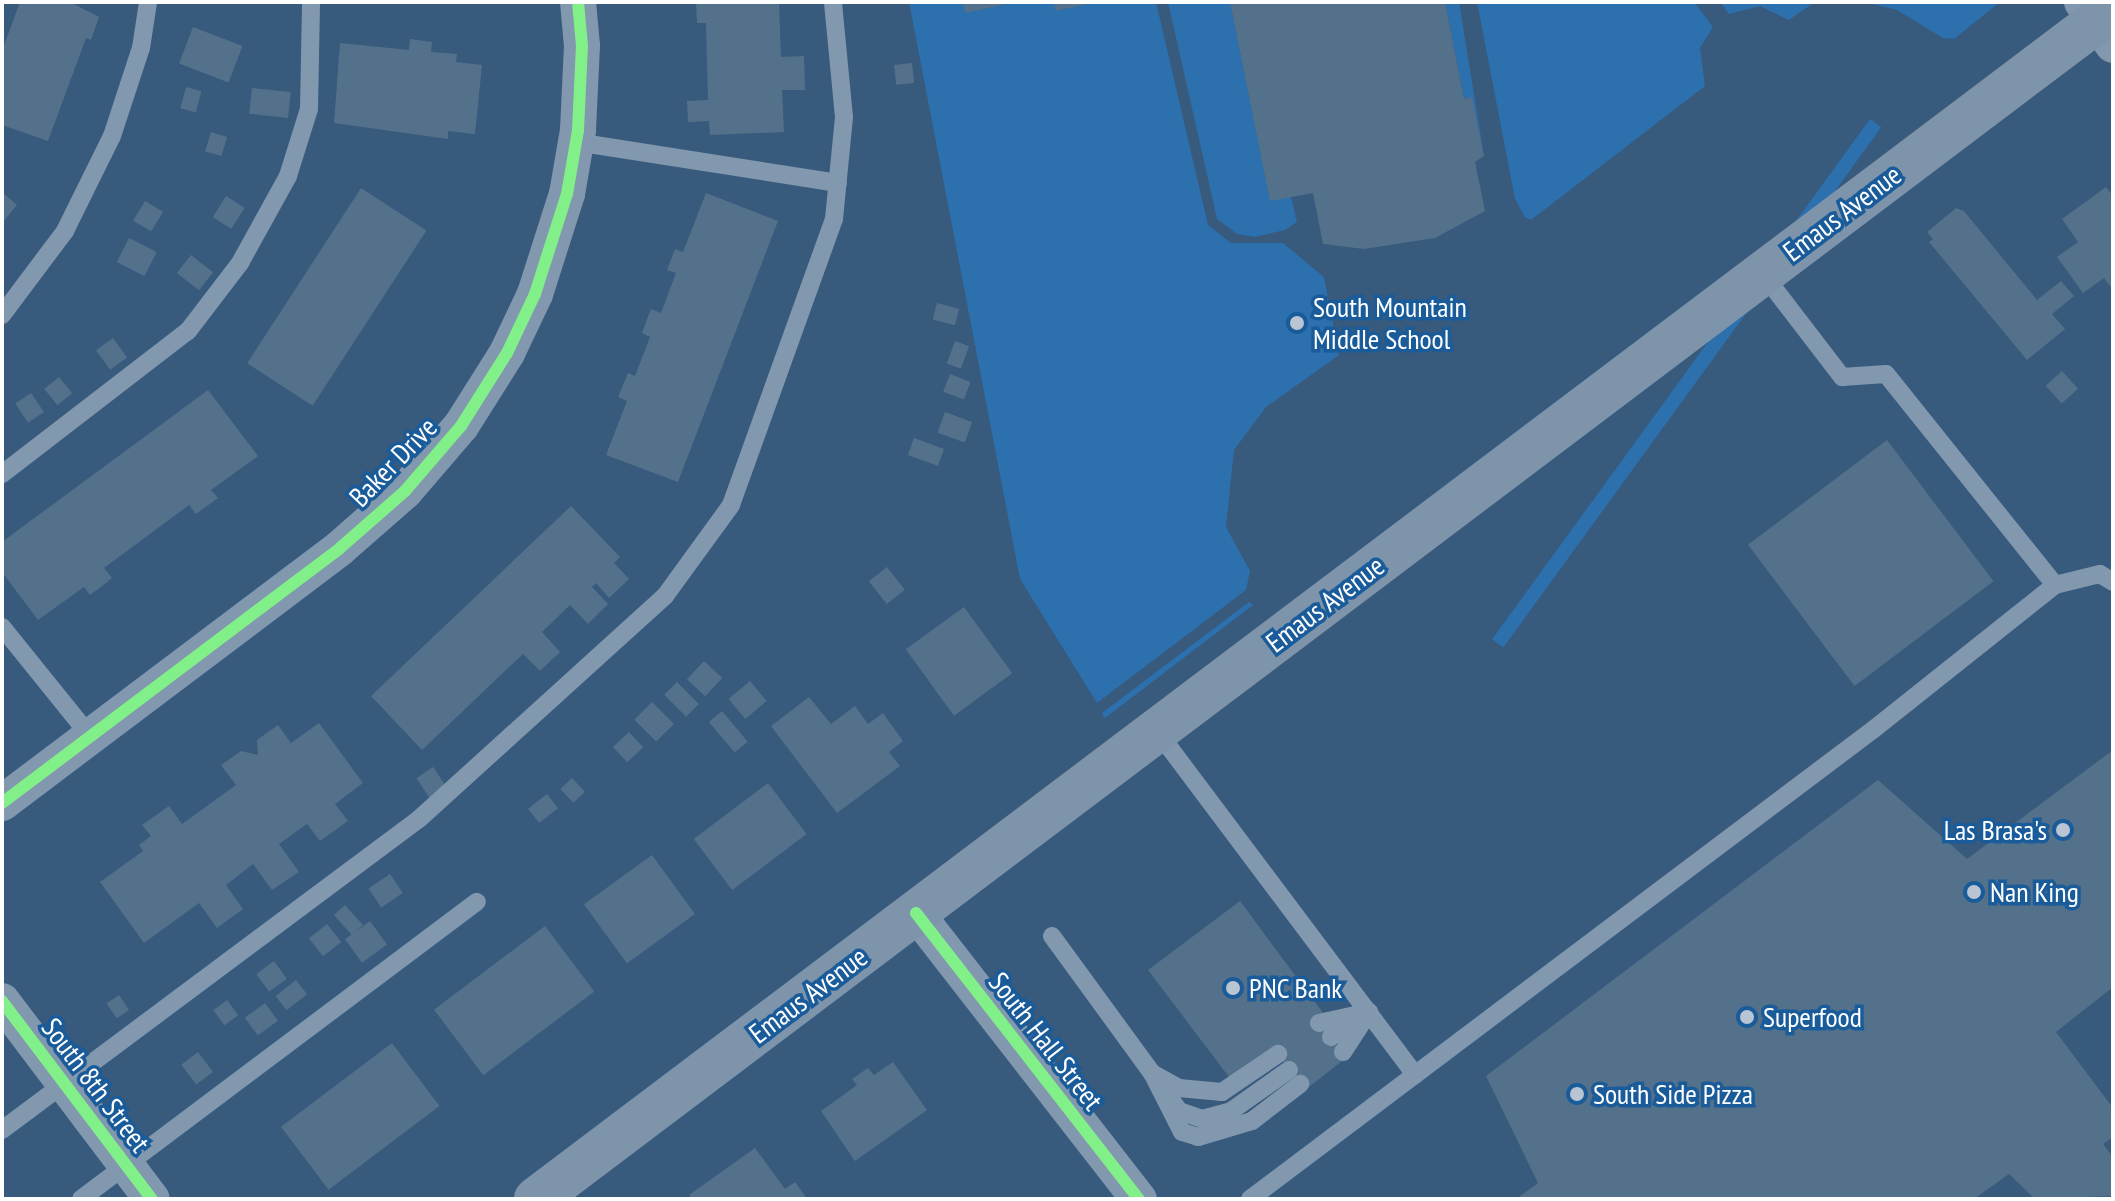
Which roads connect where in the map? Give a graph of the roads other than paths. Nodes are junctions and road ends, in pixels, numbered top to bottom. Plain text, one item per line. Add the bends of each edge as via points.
1 (148, 2) edge
2 (311, 2) edge
3 (578, 2) edge
4 (833, 2) edge
5 (2101, 19) edge
6 (576, 142) junction
7 (838, 183) junction
8 (1762, 273) junction
9 (2, 315) edge
10 (2, 474) edge
11 (2113, 582) edge
12 (2055, 585) junction
13 (2, 627) edge
14 (1157, 731) junction
15 (90, 736) junction
16 (2, 803) edge
17 (477, 902) dead end
18 (916, 913) junction
19 (1052, 936) dead end
20 (2, 1001) edge
21 (1369, 1012) junction
22 (1325, 1030) dead end
23 (1343, 1052) dead end
24 (1152, 1073) junction
25 (1415, 1075) junction
26 (65, 1083) junction
27 (2, 1130) edge
28 (127, 1165) junction
29 (1252, 1198) edge
30 (81, 1199) edge
31 (152, 1199) edge
32 (536, 1199) edge
33 (1139, 1199) edge

1 - 9 lane via 141,48 112,136 65,231
2 - 10 lane via 309,109 288,176 240,263 188,331
3 - 6 street, Baker Drive via 582,46
4 - 7 lane via 844,117
5 - 8 main road, Emaus Avenue
6 - 7 lane
6 - 15 street, Baker Drive via 567,194 535,294 507,353 461,426 405,491 340,548
7 - 26 lane via 834,219 731,505 665,596 419,819 224,959
8 - 12 lane via 1842,377 1886,374
8 - 14 main road, Emaus Avenue
11 - 12 lane via 2100,574
12 - 25 lane via 1874,729
13 - 15 lane
14 - 18 main road, Emaus Avenue
14 - 21 lane
15 - 16 street, Baker Drive
17 - 28 lane
18 - 32 main road, Emaus Avenue
18 - 33 street, South Hall Street
19 - 24 lane
20 - 26 street, South 8th Street
21 - 22 lane
21 - 23 lane
21 - 25 lane
24 - 24 lane via 1182,1132 1198,1137 1252,1121 1289,1069 1222,1092 1179,1088
25 - 29 lane
26 - 27 lane
26 - 28 street, South 8th Street
28 - 30 lane
28 - 31 street, South 8th Street

